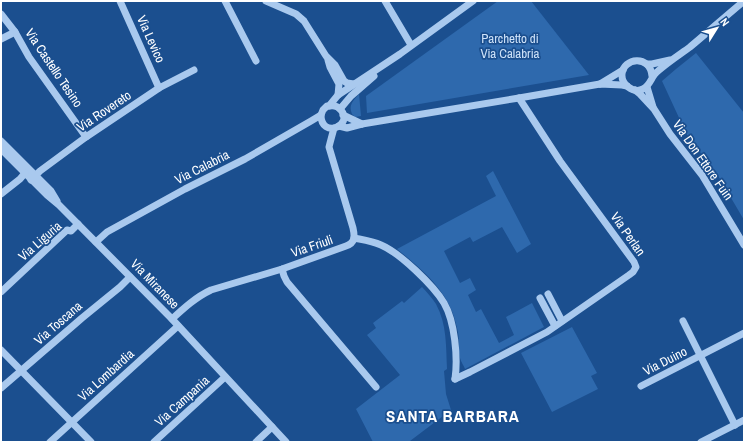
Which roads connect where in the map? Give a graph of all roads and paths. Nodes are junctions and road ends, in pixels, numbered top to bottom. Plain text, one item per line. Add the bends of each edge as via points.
1 (120, 1) edge
2 (225, 1) edge
3 (266, 1) edge
4 (385, 1) edge
5 (473, 1) edge
6 (744, 1) edge
7 (1, 14) edge
8 (15, 32) junction
9 (1, 39) edge
10 (411, 45) junction
11 (326, 56) junction
12 (395, 57) junction
13 (672, 59) junction
14 (256, 61) dead end
15 (647, 64) junction
16 (194, 70) dead end
17 (623, 70) junction
18 (652, 76) junction
19 (354, 84) junction
20 (600, 84) junction
21 (627, 86) junction
22 (647, 87) junction
23 (159, 88) junction
24 (635, 90) junction
25 (338, 95) junction
26 (519, 98) junction
27 (329, 106) junction
28 (654, 110) junction
29 (342, 112) junction
30 (321, 115) junction
31 (362, 124) junction
32 (336, 127) junction
33 (86, 137) junction
34 (1, 141) edge
35 (1, 149) edge
36 (27, 168) junction
37 (33, 178) junction
38 (1, 194) edge
39 (78, 224) junction
40 (354, 238) junction
41 (96, 242) junction
42 (744, 245) edge
43 (282, 269) junction
44 (130, 277) junction
45 (1, 292) edge
46 (548, 294) dead end
47 (540, 298) dead end
48 (172, 319) junction
49 (562, 321) junction
50 (683, 321) dead end
51 (178, 326) junction
52 (555, 326) junction
53 (744, 333) edge
54 (1, 350) edge
55 (700, 356) junction
56 (21, 371) junction
57 (225, 377) junction
58 (641, 386) dead end
59 (376, 387) dead end
60 (1, 388) edge
61 (744, 420) edge
62 (72, 422) junction
63 (735, 424) junction
64 (272, 427) junction
65 (50, 442) edge
66 (91, 442) edge
67 (154, 442) edge
68 (256, 442) edge
69 (286, 442) edge
70 (701, 442) edge

1 - 23 street, Via Levico
2 - 14 street
3 - 11 street via 296,14 304,21
4 - 10 street
5 - 10 street, Via Calabria
6 - 13 street
7 - 8 street, Via Castello Tesino
8 - 9 street
8 - 33 street, Via Castello Tesino via 29,57
10 - 12 street, Via Calabria
11 - 19 street via 335,65 344,81
11 - 25 street via 339,84
12 - 19 street, Via Calabria
12 - 29 street, Via Calabria via 351,96
13 - 15 street
13 - 18 street
15 - 17 street via 640,61 632,62
15 - 18 street
16 - 23 street, Via Rovereto
17 - 20 street
17 - 21 street via 623,81
18 - 22 street
19 - 25 street, Via Calabria
20 - 21 street
20 - 26 street
21 - 24 street
22 - 24 street
22 - 28 street, Via Don Ettore Fuin
23 - 33 street, Via Rovereto
24 - 28 street, Via Don Ettore Fuin
25 - 27 street, Via Calabria
26 - 31 street
26 - 49 street, Via Perlan via 560,161 636,267 629,275
27 - 29 street via 334,106
27 - 30 street, Via Calabria via 324,108
28 - 42 street, Via Don Ettore Fuin via 702,175
29 - 31 street
29 - 32 street, Via Calabria via 342,122
30 - 32 street via 323,124 330,128
30 - 41 street, Via Calabria via 245,159 107,232
31 - 32 street via 348,128
32 - 40 street via 329,147
33 - 37 street, Via Rovereto
34 - 36 street, Via Miranese
35 - 36 street via 14,163
36 - 37 street, Via Miranese
36 - 38 street via 20,179
37 - 39 street, Via Miranese via 51,192 59,205
39 - 41 street, Via Miranese
39 - 45 street, Via Liguria via 70,231 67,230
40 - 43 street, Via Friuli via 350,245
40 - 52 street, Via Perlan via 367,240 391,250 438,295 452,325 455,379
41 - 44 street, Via Miranese
43 - 48 street, Via Friuli via 211,290 194,300
43 - 59 street via 287,282
44 - 48 street, Via Miranese
44 - 56 street, Via Toscana
46 - 49 street
47 - 52 street
48 - 51 street, Via Miranese
49 - 52 street, Via Perlan
50 - 55 street, Via Duino
51 - 57 street, Via Miranese
51 - 62 street, Via Lombardia
53 - 55 street, Via Duino
54 - 56 street
55 - 58 street, Via Duino
55 - 63 street, Via Duino
56 - 60 street, Via Toscana
56 - 62 street
57 - 64 street, Via Miranese
57 - 67 street, Via Campania
61 - 63 street
62 - 65 street, Via Lombardia
62 - 66 street
63 - 70 street
64 - 68 street
64 - 69 street, Via Miranese

